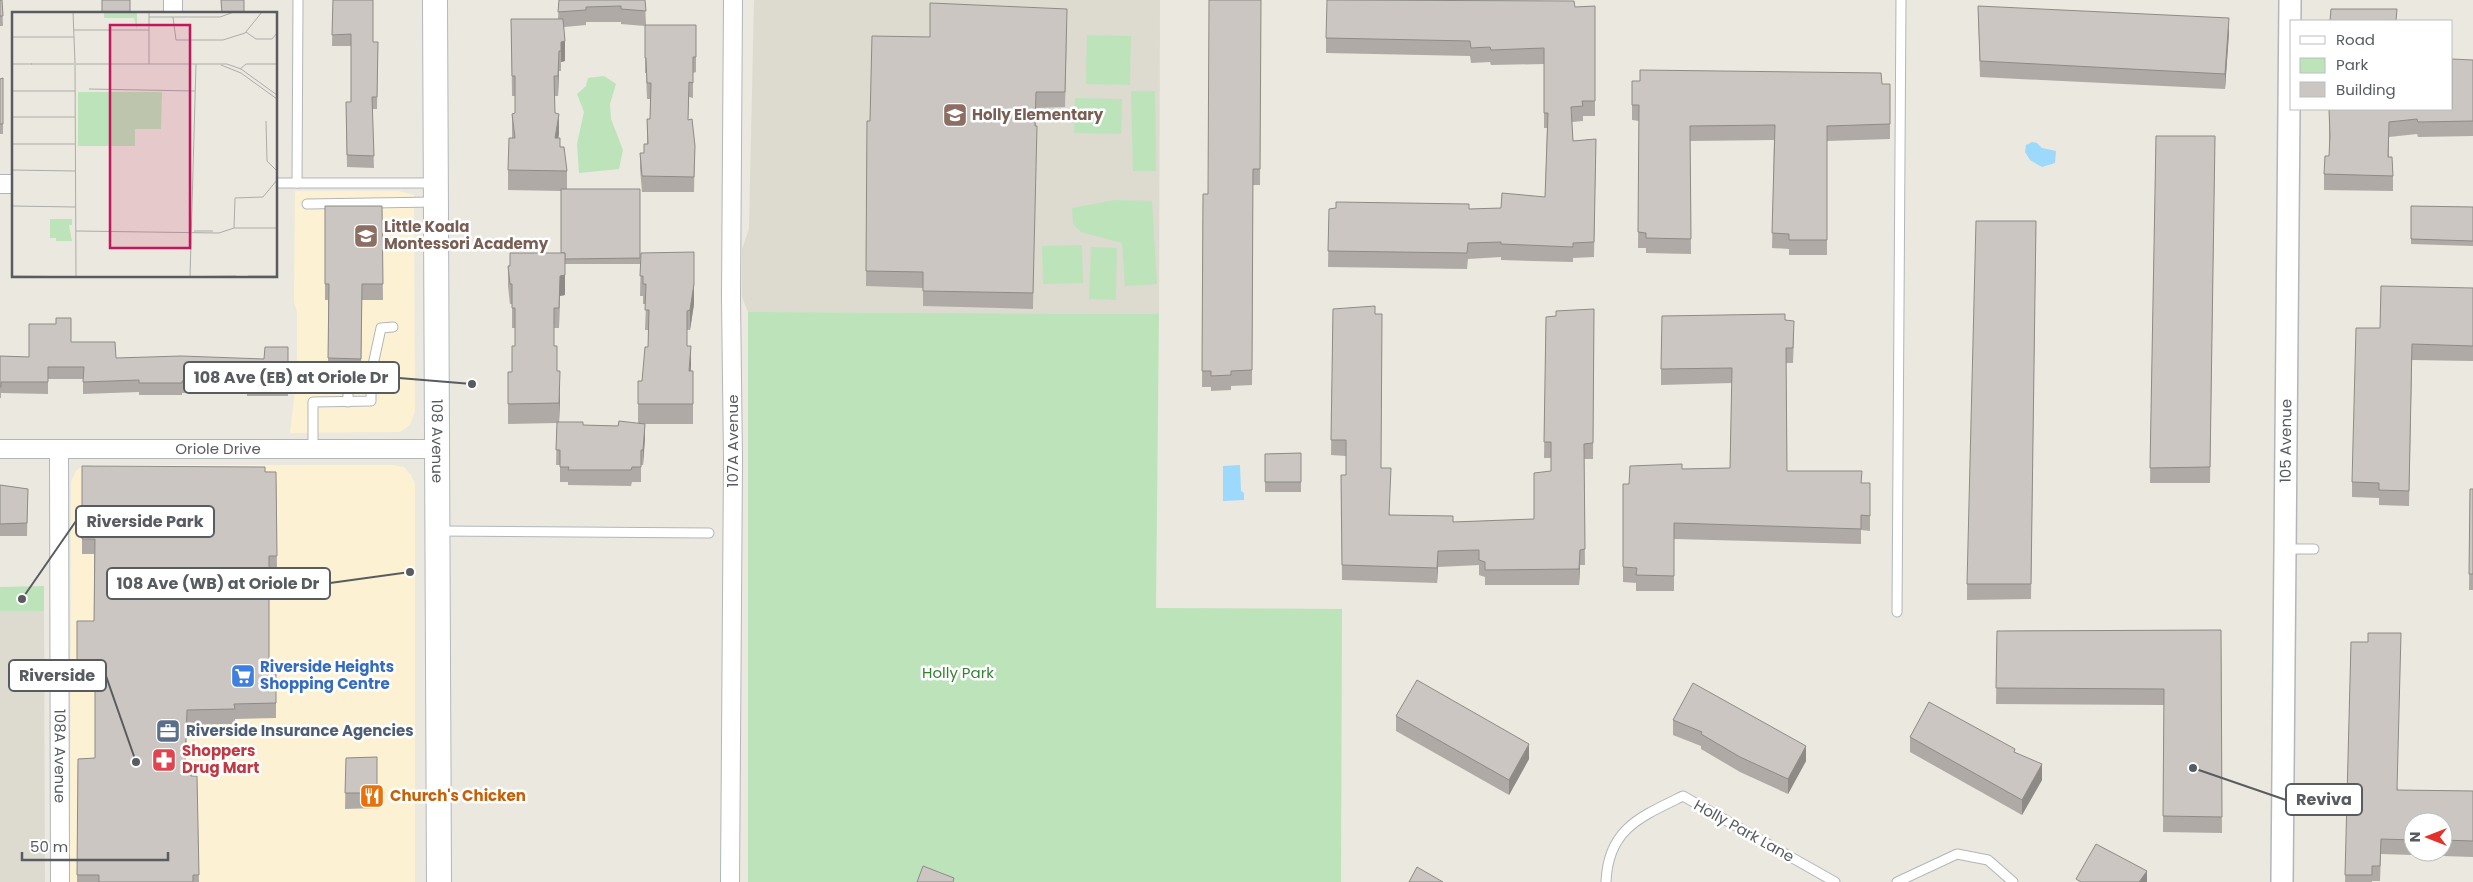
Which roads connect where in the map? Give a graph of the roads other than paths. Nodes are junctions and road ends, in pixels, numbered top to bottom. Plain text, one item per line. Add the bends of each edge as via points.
1 (298, 0) edge
2 (435, 0) edge
3 (732, 0) edge
4 (1901, 0) edge
5 (2290, 0) edge
6 (278, 183) edge
7 (296, 183) junction
8 (436, 192) junction
9 (307, 204) dead end
10 (393, 327) dead end
11 (371, 374) junction
12 (393, 374) dead end
13 (326, 388) dead end
14 (348, 402) junction
15 (0, 449) edge
16 (313, 449) junction
17 (436, 449) junction
18 (59, 450) junction
19 (436, 531) junction
20 (709, 533) dead end
21 (2284, 549) junction
22 (2314, 549) dead end
23 (1897, 612) dead end
24 (60, 882) edge
25 (438, 882) edge
26 (730, 882) edge
27 (1606, 882) edge
28 (1835, 882) edge
29 (1897, 882) edge
30 (2013, 882) edge
31 (2282, 882) edge

1 - 7 lane
2 - 8 main road, 108 Avenue
3 - 26 street, 107A Avenue
4 - 23 lane
5 - 21 street, 105 Avenue
6 - 7 lane
7 - 8 lane
8 - 9 lane
8 - 17 main road, 108 Avenue
10 - 11 lane via 381,328
11 - 12 lane
11 - 14 lane via 371,401
13 - 14 lane via 348,388
14 - 16 lane via 314,402
15 - 18 street, Oriole Drive
16 - 17 street, Oriole Drive
16 - 18 street, Oriole Drive
17 - 19 main road, 108 Avenue
18 - 24 street, 108A Avenue
19 - 20 lane
19 - 25 main road, 108 Avenue
21 - 22 lane
21 - 31 street, 105 Avenue
27 - 28 lane, Holly Park Lane via 1606,869 1618,836 1647,814 1683,796
29 - 30 lane via 1957,854 1988,860

